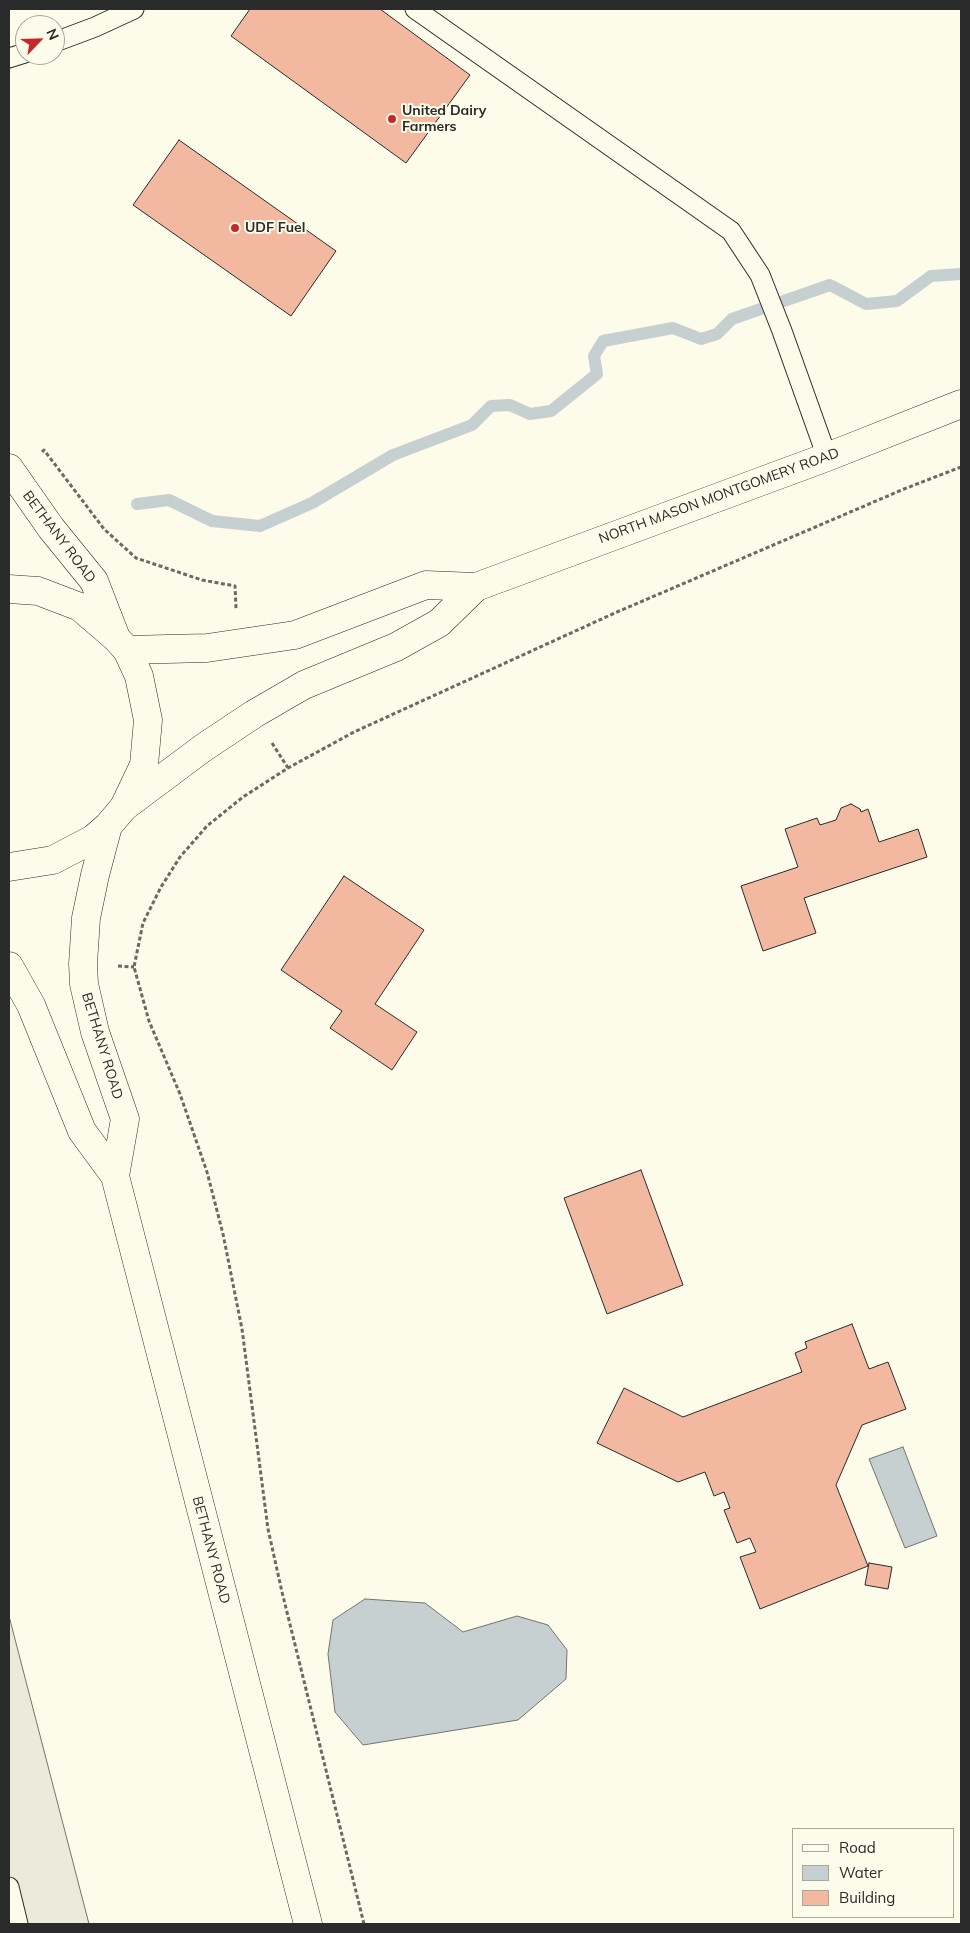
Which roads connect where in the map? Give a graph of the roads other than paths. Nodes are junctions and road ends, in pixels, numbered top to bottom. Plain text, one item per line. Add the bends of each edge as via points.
1 (134, 9) edge
2 (414, 9) edge
3 (65, 38) edge
4 (961, 404) edge
5 (827, 457) junction
6 (9, 468) edge
7 (476, 586) junction
8 (9, 589) edge
9 (121, 643) junction
10 (116, 816) junction
11 (9, 867) edge
12 (9, 966) edge
13 (114, 1176) junction
14 (9, 1887) edge
15 (18, 1924) edge
16 (308, 1924) edge

1 - 3 lane
2 - 5 lane via 731,231 760,275
4 - 5 main road, NORTH MASON MONTGOMERY ROAD
5 - 7 main road, NORTH MASON MONTGOMERY ROAD
6 - 9 main road, BETHANY ROAD via 51,528 94,581
7 - 9 main road, NORTH MASON MONTGOMERY ROAD via 426,586 295,635 207,648
7 - 10 main road, NORTH MASON MONTGOMERY ROAD via 439,623 396,648 304,685 254,714 203,748
8 - 9 main road via 38,590 80,607
9 - 10 main road, BETHANY ROAD via 138,676 148,720 144,765
10 - 11 main road, NORTH MASON MONTGOMERY ROAD via 93,839 53,860
10 - 13 main road, BETHANY ROAD via 95,875 86,918 83,964 95,1032 126,1119
12 - 13 main road, BETHANY ROAD via 35,1014 82,1131
13 - 16 main road, BETHANY ROAD
14 - 15 lane

